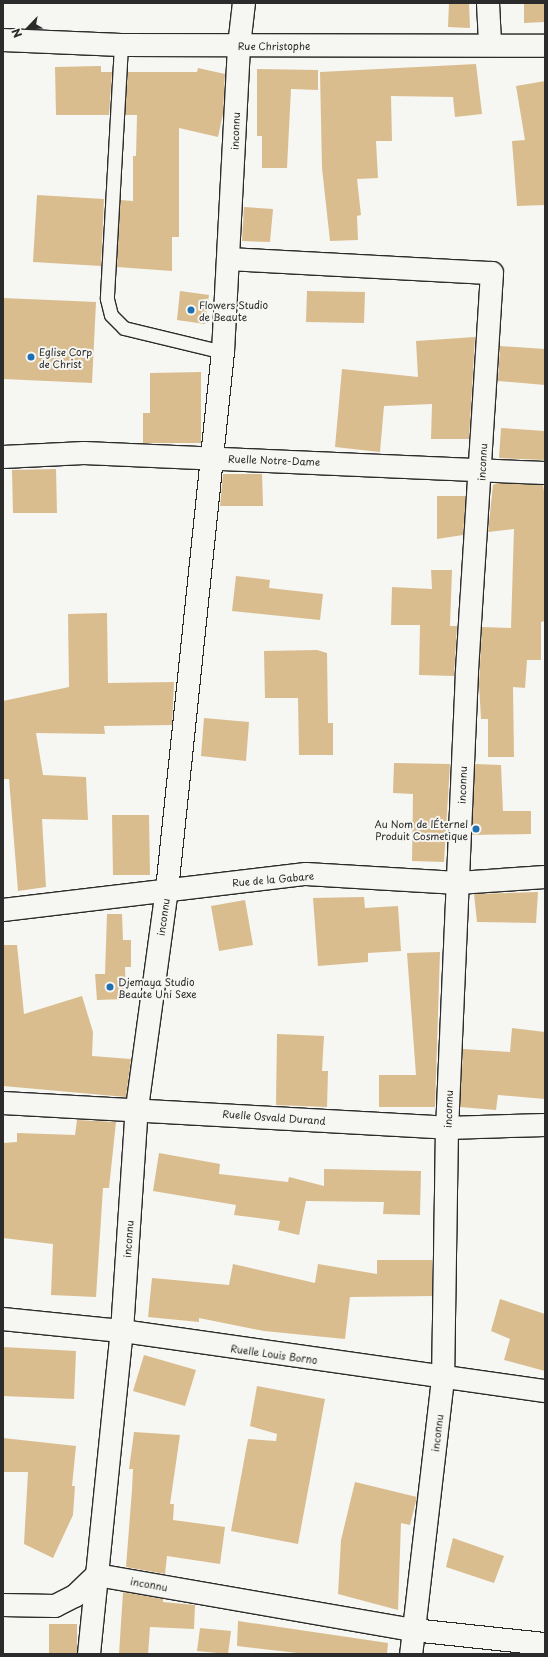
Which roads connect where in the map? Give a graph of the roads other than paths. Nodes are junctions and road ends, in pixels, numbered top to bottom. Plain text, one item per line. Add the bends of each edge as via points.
1 (244, 3) edge
2 (488, 3) edge
3 (3, 40) edge
4 (490, 44) junction
5 (121, 46) junction
6 (239, 46) junction
7 (545, 46) edge
8 (230, 259) junction
9 (223, 352) junction
10 (3, 457) edge
11 (212, 458) junction
12 (482, 468) junction
13 (545, 472) edge
14 (545, 877) edge
15 (458, 882) junction
16 (166, 890) junction
17 (3, 910) edge
18 (3, 1103) edge
19 (137, 1108) junction
20 (545, 1125) edge
21 (447, 1128) junction
22 (3, 1319) edge
23 (122, 1331) junction
24 (443, 1379) junction
25 (545, 1391) edge
26 (97, 1575) junction
27 (3, 1605) edge
28 (413, 1630) junction
29 (545, 1644) edge
30 (90, 1654) edge
31 (411, 1654) edge

1 - 6 street, inconnu
2 - 4 street
3 - 5 street, Rue Christophe
4 - 6 street, Rue Christophe
4 - 7 street, Rue Christophe
5 - 6 street, Rue Christophe
5 - 9 lane via 107,299 111,315 124,328
6 - 8 street, inconnu
8 - 9 street, inconnu
8 - 12 street, inconnu via 492,273
9 - 11 street, inconnu
10 - 11 street, Ruelle Notre-Dame via 84,453
11 - 12 street, Ruelle Notre-Dame
11 - 16 street, inconnu
12 - 13 street, Ruelle Notre-Dame
12 - 15 street, inconnu via 467,672
14 - 15 street, Rue de la Gabare
15 - 16 street, Rue de la Gabare via 306,874
15 - 21 street, inconnu
16 - 17 street, Rue de la Gabare
16 - 19 street, inconnu
18 - 19 street, Ruelle Osvald Durand
19 - 21 street, Ruelle Osvald Durand
19 - 23 street, inconnu
20 - 21 street, Ruelle Osvald Durand
21 - 24 street, inconnu
22 - 23 street, Ruelle Louis Borno
23 - 24 street, Ruelle Louis Borno
23 - 26 street, inconnu
24 - 25 street, Ruelle Louis Borno
24 - 28 street, inconnu
26 - 27 street via 75,1596 55,1606
26 - 28 street, inconnu
26 - 30 street, inconnu
28 - 29 street, inconnu
28 - 31 street, inconnu

